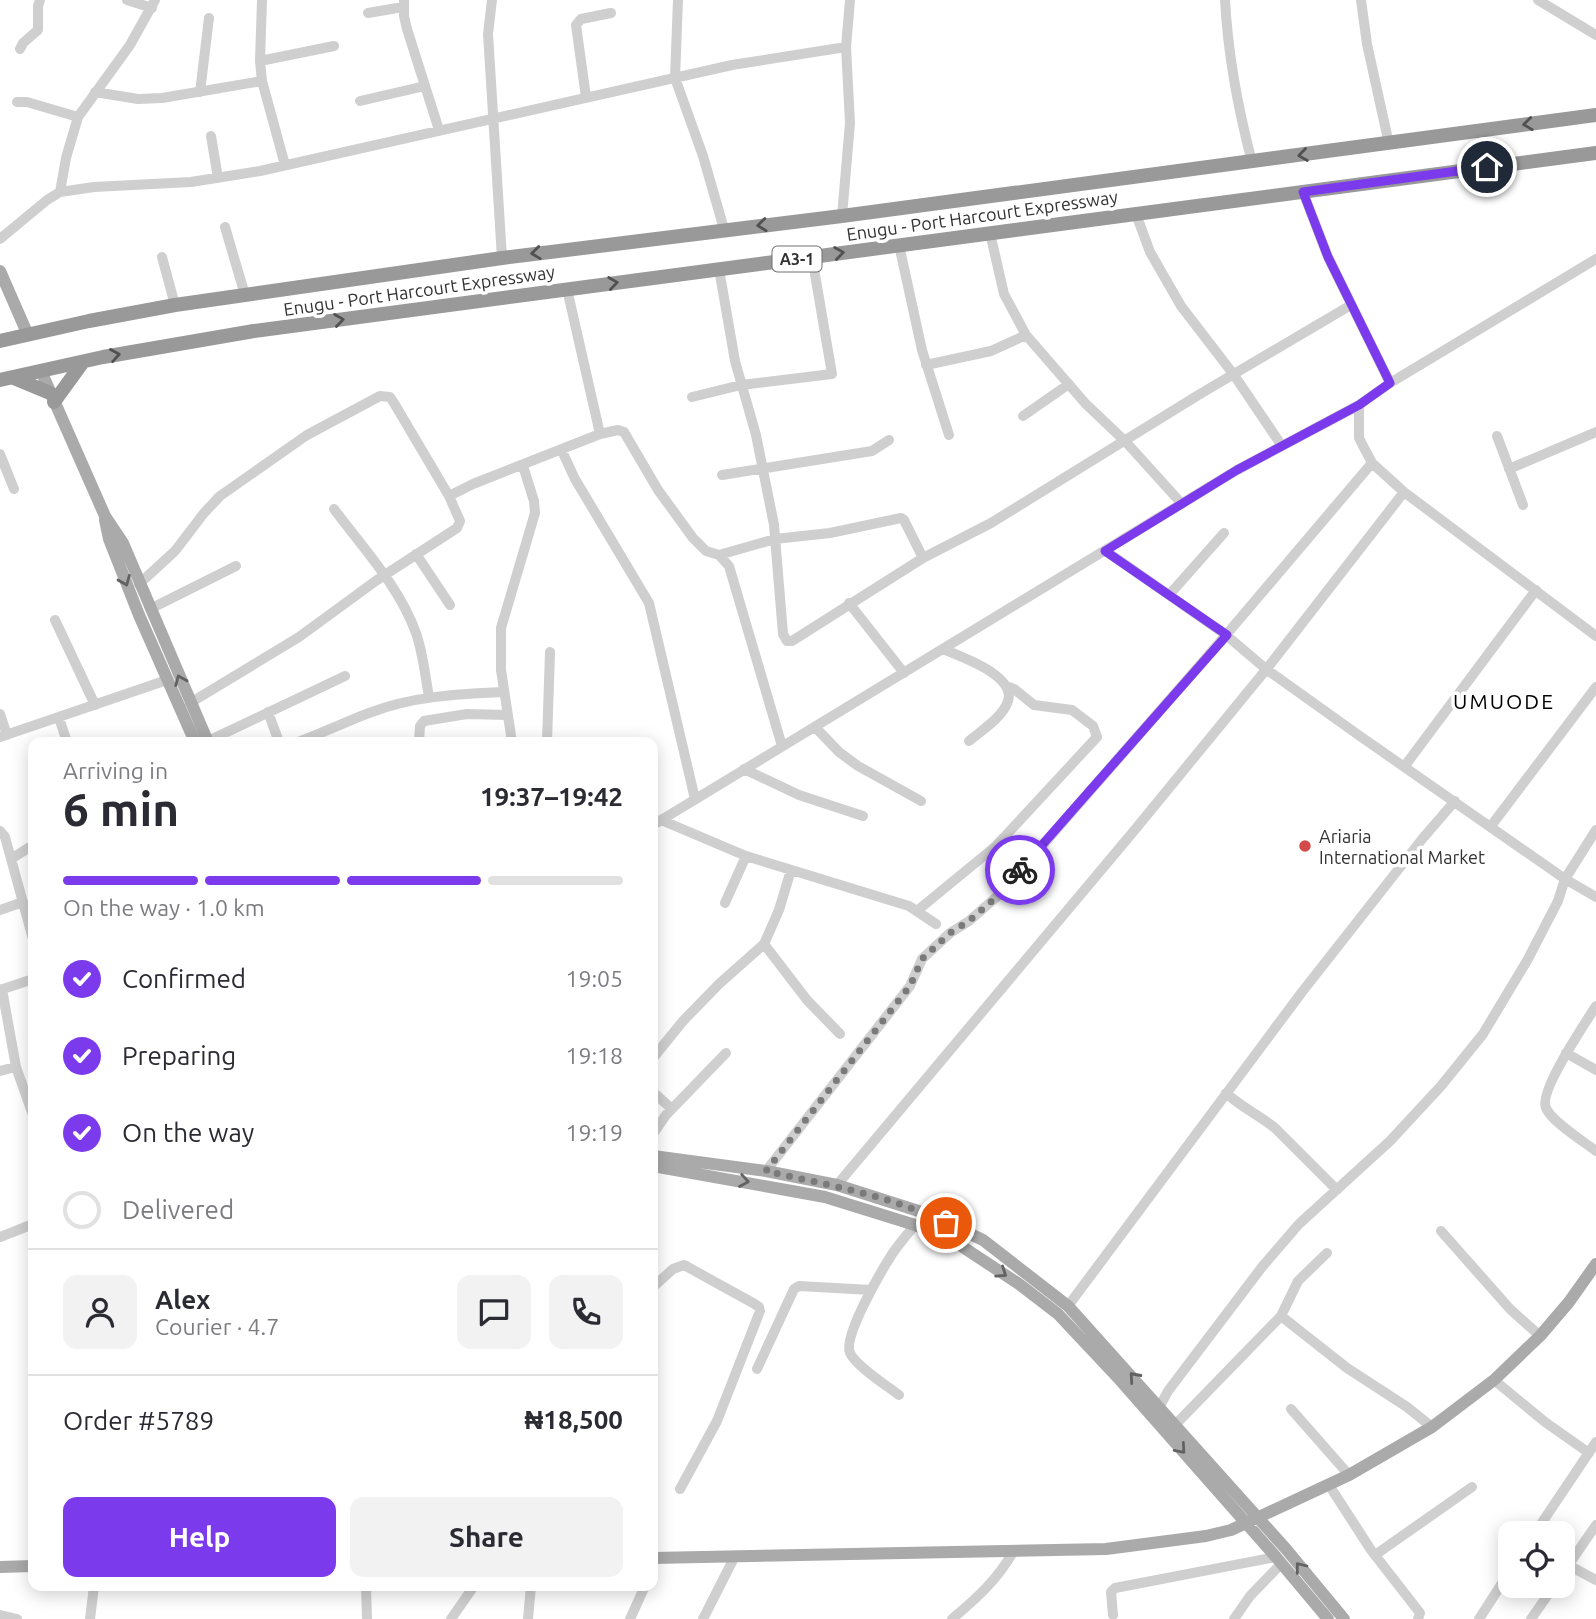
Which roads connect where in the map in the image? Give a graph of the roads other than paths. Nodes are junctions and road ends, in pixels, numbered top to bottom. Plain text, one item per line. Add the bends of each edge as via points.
1 (40, 0) edge
2 (127, 0) edge
3 (262, 0) edge
4 (492, 0) edge
5 (678, 0) edge
6 (850, 0) edge
7 (1225, 0) edge
8 (1361, 0) edge
9 (1538, 0) edge
10 (153, 4) edge
11 (404, 4) edge
12 (368, 13) dead end
13 (611, 13) dead end
14 (209, 18) dead end
15 (1596, 35) edge
16 (334, 46) dead end
17 (846, 47) junction
18 (20, 49) dead end
19 (260, 61) junction
20 (675, 78) junction
21 (262, 81) junction
22 (425, 86) junction
23 (94, 92) junction
24 (200, 92) junction
25 (586, 97) junction
26 (360, 101) dead end
27 (16, 102) dead end
28 (1596, 115) edge
29 (78, 117) junction
30 (492, 120) junction
31 (439, 130) junction
32 (211, 136) dead end
33 (1389, 144) junction
34 (1596, 153) edge
35 (1252, 162) junction
36 (285, 165) junction
37 (218, 178) junction
38 (60, 192) junction
39 (1303, 192) junction
40 (1136, 214) junction
41 (842, 216) junction
42 (225, 227) dead end
43 (724, 229) junction
44 (990, 233) junction
45 (0, 239) edge
46 (899, 245) junction
47 (162, 257) dead end
48 (812, 257) junction
49 (502, 258) junction
50 (1596, 259) edge
51 (719, 269) junction
52 (0, 271) edge
53 (567, 289) junction
54 (245, 295) junction
55 (174, 305) junction
56 (1351, 305) junction
57 (28, 335) junction
58 (1026, 335) junction
59 (0, 341) edge
60 (83, 362) junction
61 (926, 365) junction
62 (41, 371) junction
63 (1234, 375) junction
64 (6, 379) edge
65 (1390, 383) junction
66 (1069, 384) junction
67 (741, 385) junction
68 (52, 397) junction
69 (692, 397) dead end
70 (1359, 405) junction
71 (1023, 416) dead end
72 (1596, 432) edge
73 (600, 434) junction
74 (949, 435) dead end
75 (1497, 436) dead end
76 (889, 440) dead end
77 (1125, 441) junction
78 (1282, 446) junction
79 (562, 451) junction
80 (0, 454) edge
81 (1372, 463) junction
82 (523, 466) junction
83 (762, 467) junction
84 (1509, 469) junction
85 (722, 475) dead end
86 (14, 489) dead end
87 (1404, 492) junction
88 (449, 496) junction
89 (1182, 504) junction
90 (1523, 505) dead end
91 (334, 509) dead end
92 (105, 516) junction
93 (1224, 533) dead end
94 (775, 539) junction
95 (1105, 551) junction
96 (416, 554) junction
97 (719, 555) junction
98 (923, 558) junction
99 (236, 566) dead end
100 (384, 575) junction
101 (139, 584) junction
102 (1536, 590) junction
103 (1169, 594) junction
104 (849, 603) junction
105 (450, 605) dead end
106 (150, 609) junction
107 (55, 620) dead end
108 (1227, 635) junction
109 (1596, 636) edge
110 (943, 649) junction
111 (550, 652) dead end
112 (1266, 669) junction
113 (904, 673) junction
114 (345, 676) dead end
115 (167, 680) junction
116 (1006, 686) junction
117 (1596, 687) edge
118 (504, 692) junction
119 (429, 697) junction
120 (190, 703) junction
121 (95, 705) junction
122 (268, 712) junction
123 (0, 714) edge
124 (508, 715) junction
125 (59, 718) junction
126 (815, 727) junction
127 (3, 736) edge
128 (65, 737) edge
129 (193, 737) edge
130 (206, 737) edge
131 (218, 737) edge
132 (277, 737) edge
133 (311, 737) edge
134 (419, 737) edge
135 (511, 737) edge
136 (547, 737) edge
137 (969, 741) dead end
138 (782, 746) junction
139 (1404, 767) junction
140 (744, 769) junction
141 (695, 799) junction
142 (921, 801) dead end
143 (1455, 801) junction
144 (863, 816) dead end
145 (658, 821) edge
146 (658, 822) edge
147 (1491, 826) junction
148 (1596, 830) edge
149 (0, 831) edge
150 (28, 848) edge
151 (746, 856) junction
152 (11, 859) junction
153 (791, 870) junction
154 (1565, 879) junction
155 (1596, 897) edge
156 (23, 902) junction
157 (724, 903) dead end
158 (0, 910) edge
159 (918, 910) junction
160 (28, 920) edge
161 (936, 924) dead end
162 (764, 944) junction
163 (28, 981) edge
164 (1, 990) edge
165 (1596, 1006) edge
166 (840, 1034) dead end
167 (658, 1052) edge
168 (726, 1053) dead end
169 (1566, 1053) junction
170 (16, 1066) junction
171 (0, 1070) edge
172 (1596, 1070) edge
173 (1226, 1093) junction
174 (658, 1096) edge
175 (28, 1101) edge
176 (672, 1109) junction
177 (658, 1127) edge
178 (1596, 1151) edge
179 (658, 1157) edge
180 (658, 1167) edge
181 (766, 1171) junction
182 (837, 1185) junction
183 (1337, 1190) junction
184 (915, 1225) junction
185 (28, 1226) edge
186 (1441, 1231) dead end
187 (0, 1237) edge
188 (1327, 1253) dead end
189 (1596, 1264) edge
190 (658, 1282) edge
191 (872, 1290) junction
192 (1068, 1306) junction
193 (1282, 1316) junction
194 (1540, 1336) junction
195 (757, 1369) dead end
196 (1494, 1380) junction
197 (899, 1395) dead end
198 (1160, 1406) junction
199 (1291, 1409) dead end
200 (1176, 1424) junction
201 (1432, 1427) junction
202 (1596, 1442) edge
203 (1588, 1454) junction
204 (1349, 1475) junction
205 (1329, 1485) junction
206 (1472, 1487) dead end
207 (680, 1489) dead end
208 (1251, 1520) junction
209 (1543, 1521) edge
210 (1596, 1525) edge
211 (1592, 1537) edge
212 (1013, 1552) junction
213 (1375, 1555) junction
214 (735, 1556) junction
215 (1575, 1557) edge
216 (1279, 1560) junction
217 (658, 1561) edge
218 (28, 1566) edge
219 (0, 1567) edge
220 (1575, 1573) edge
221 (1596, 1580) edge
222 (1498, 1590) edge
223 (93, 1591) edge
224 (366, 1591) edge
225 (471, 1591) edge
226 (531, 1591) edge
227 (643, 1591) edge
228 (1546, 1598) edge
229 (0, 1615) edge
230 (1113, 1615) dead end
231 (17, 1619) edge
232 (90, 1619) edge
233 (367, 1619) edge
234 (451, 1619) edge
235 (528, 1619) edge
236 (630, 1619) edge
237 (703, 1619) edge
238 (952, 1619) edge
239 (1234, 1619) edge
240 (1328, 1619) edge
241 (1344, 1619) edge
242 (1418, 1619) edge
243 (1479, 1619) edge
244 (1531, 1619) edge

1 - 18 street via 38,30
2 - 10 street
3 - 19 street
4 - 30 street via 488,34
5 - 20 street
6 - 17 street
7 - 35 street via 1239,115
8 - 33 street
9 - 15 street
10 - 23 street via 130,45
11 - 12 street
11 - 22 street
13 - 25 street via 581,19 576,25
14 - 24 street
16 - 19 street
17 - 20 street
17 - 41 street via 850,123
19 - 21 street
20 - 25 street
20 - 43 street
21 - 24 street
21 - 36 street
22 - 26 street
22 - 31 street
23 - 24 street via 138,99
23 - 29 street
25 - 30 street
27 - 29 street
28 -> 33 highway, Enugu - Port Harcourt Expressway / A3-1
29 - 38 street
30 - 31 street
30 - 49 street
31 - 36 street
32 - 37 street
33 -> 35 highway, Enugu - Port Harcourt Expressway / A3-1
34 - 39 highway, Enugu - Port Harcourt Expressway / A3-1
35 - 41 highway, Enugu - Port Harcourt Expressway / A3-1
36 - 37 street
37 - 38 street
38 - 45 street
39 - 40 highway, Enugu - Port Harcourt Expressway / A3-1
39 - 56 street
40 - 44 highway, Enugu - Port Harcourt Expressway / A3-1
40 - 63 street via 1150,252 1181,306
41 -> 43 highway, Enugu - Port Harcourt Expressway / A3-1
42 - 54 street
43 -> 49 highway, Enugu - Port Harcourt Expressway / A3-1
44 - 46 highway, Enugu - Port Harcourt Expressway / A3-1
44 - 58 street via 1004,294
48 -> 46 highway, Enugu - Port Harcourt Expressway / A3-1
46 - 61 street
47 - 55 street
48 - 51 highway, Enugu - Port Harcourt Expressway / A3-1
48 - 67 street via 832,374
49 - 54 highway, Enugu - Port Harcourt Expressway / A3-1
50 - 65 street
53 -> 51 highway, Enugu - Port Harcourt Expressway / A3-1
51 - 67 street
52 - 57 main road
60 -> 53 highway, Enugu - Port Harcourt Expressway / A3-1 via 254,331
53 - 73 street
54 - 55 highway, Enugu - Port Harcourt Expressway / A3-1
55 - 57 highway, Enugu - Port Harcourt Expressway / A3-1
56 - 63 street
56 - 65 street
57 - 59 highway, Enugu - Port Harcourt Expressway / A3-1
58 - 61 street via 990,351
58 - 66 street
60 - 62 highway, Enugu - Port Harcourt Expressway / A3-1
60 - 68 highway
61 - 74 street
62 - 64 highway, Enugu - Port Harcourt Expressway / A3-1
62 - 68 main road
63 - 77 street
63 - 78 street
64 - 68 highway
65 - 70 street
66 - 71 street
66 - 77 street
67 - 69 street
67 - 83 street
68 - 92 main road
70 - 78 street
70 - 81 street via 1359,438
72 - 84 street
73 - 79 street
73 - 97 street via 624,432 693,538 706,551
75 - 84 street
76 - 83 street via 872,451
77 - 89 street
77 - 98 street via 991,523
78 - 89 street
79 - 82 street
79 - 141 street via 649,603
80 - 86 street
81 - 87 street
81 - 108 street
82 - 88 street
82 - 118 street via 535,507 501,628
83 - 85 street
83 - 94 street
84 - 90 street
87 - 102 street
87 - 112 street
88 - 96 street via 459,525
88 - 101 street via 394,402 380,396 307,435 220,496 176,551
89 - 95 street
91 - 100 street
92 - 101 main road via 123,543
92 -> 115 main road via 113,552
93 - 103 street
94 - 97 street
94 - 98 street via 901,518
94 - 104 street via 787,641 798,639
95 - 103 street
95 - 110 street
96 - 100 street
96 - 105 street
97 - 138 street via 729,566
98 - 104 street
99 - 106 street
100 - 119 street via 416,633
100 - 120 street via 299,637
101 - 106 main road
102 - 109 street
102 - 139 street
103 - 108 street
104 - 113 street
120 -> 106 main road
107 - 121 street
108 - 112 street
108 - 181 street via 1001,893 922,959 910,986
110 - 113 street
110 - 116 street via 990,671
111 - 136 street
112 - 139 street
112 - 182 street
113 - 126 street
114 - 122 street
115 - 121 street
115 - 129 main road
116 - 137 street via 1008,702
116 - 159 street via 1034,705 1072,710 1093,726 1097,737 996,846
117 - 147 street
118 - 119 street
118 - 124 street
119 - 133 street via 371,712
120 - 130 main road
121 - 125 street
122 - 131 street
122 - 132 street
123 - 127 street
124 - 134 street via 467,714 424,721
124 - 135 street
125 - 127 street
125 - 128 street
126 - 138 street
126 - 142 street via 859,766
138 - 140 street
139 - 143 street
140 - 141 street
140 - 144 street via 799,795
141 - 145 street
143 - 147 street
143 - 173 street
146 - 151 street
147 - 154 street
148 - 154 street
149 - 152 street
150 - 152 street
151 - 153 street
151 - 157 street
152 - 156 street
153 - 159 street
153 - 162 street
154 - 155 street
154 - 183 street via 1528,959 1483,1034 1391,1141
156 - 158 street
156 - 160 street
159 - 161 street
162 - 166 street
162 - 167 street via 719,984
163 - 164 street
164 - 170 street
165 - 169 street
168 - 176 street
169 - 172 street
169 - 178 street via 1544,1101 1546,1110
170 - 171 street
170 - 175 street
173 - 183 street via 1275,1128
173 - 192 street
174 - 176 street
176 - 177 street
179 - 181 main road
180 -> 184 main road via 825,1197
181 - 182 main road
182 - 192 main road via 928,1214 982,1240
183 - 198 street via 1262,1267
184 - 191 street
184 -> 208 main road via 969,1250 1058,1314
185 - 187 street
186 - 194 street
188 - 193 street via 1298,1281
189 - 194 main road
190 - 207 street via 684,1265 760,1311 716,1421
191 - 195 street via 794,1289
191 - 197 street via 848,1349
198 -> 192 main road
193 - 200 street
193 - 201 street
194 - 196 main road
196 - 201 main road
196 - 203 street
198 - 200 main road
199 - 204 street
200 - 208 main road
201 - 204 main road
202 - 203 street
203 - 209 street
204 - 205 main road
205 - 208 main road
205 - 213 street
206 - 213 street
208 - 212 main road via 1206,1536 1107,1549
208 - 216 main road
241 -> 208 main road
210 - 211 street
211 - 215 street
212 - 214 main road
212 - 238 street via 987,1590
213 - 242 street via 1420,1612
214 - 217 main road
214 - 237 street
216 - 230 street via 1115,1588 1111,1592
216 - 239 street
216 - 240 main road
218 - 219 main road
220 - 221 street
222 - 243 street
223 - 232 street
224 - 233 street
225 - 234 street
226 - 235 street
227 - 236 street
228 - 244 street
229 - 231 street

